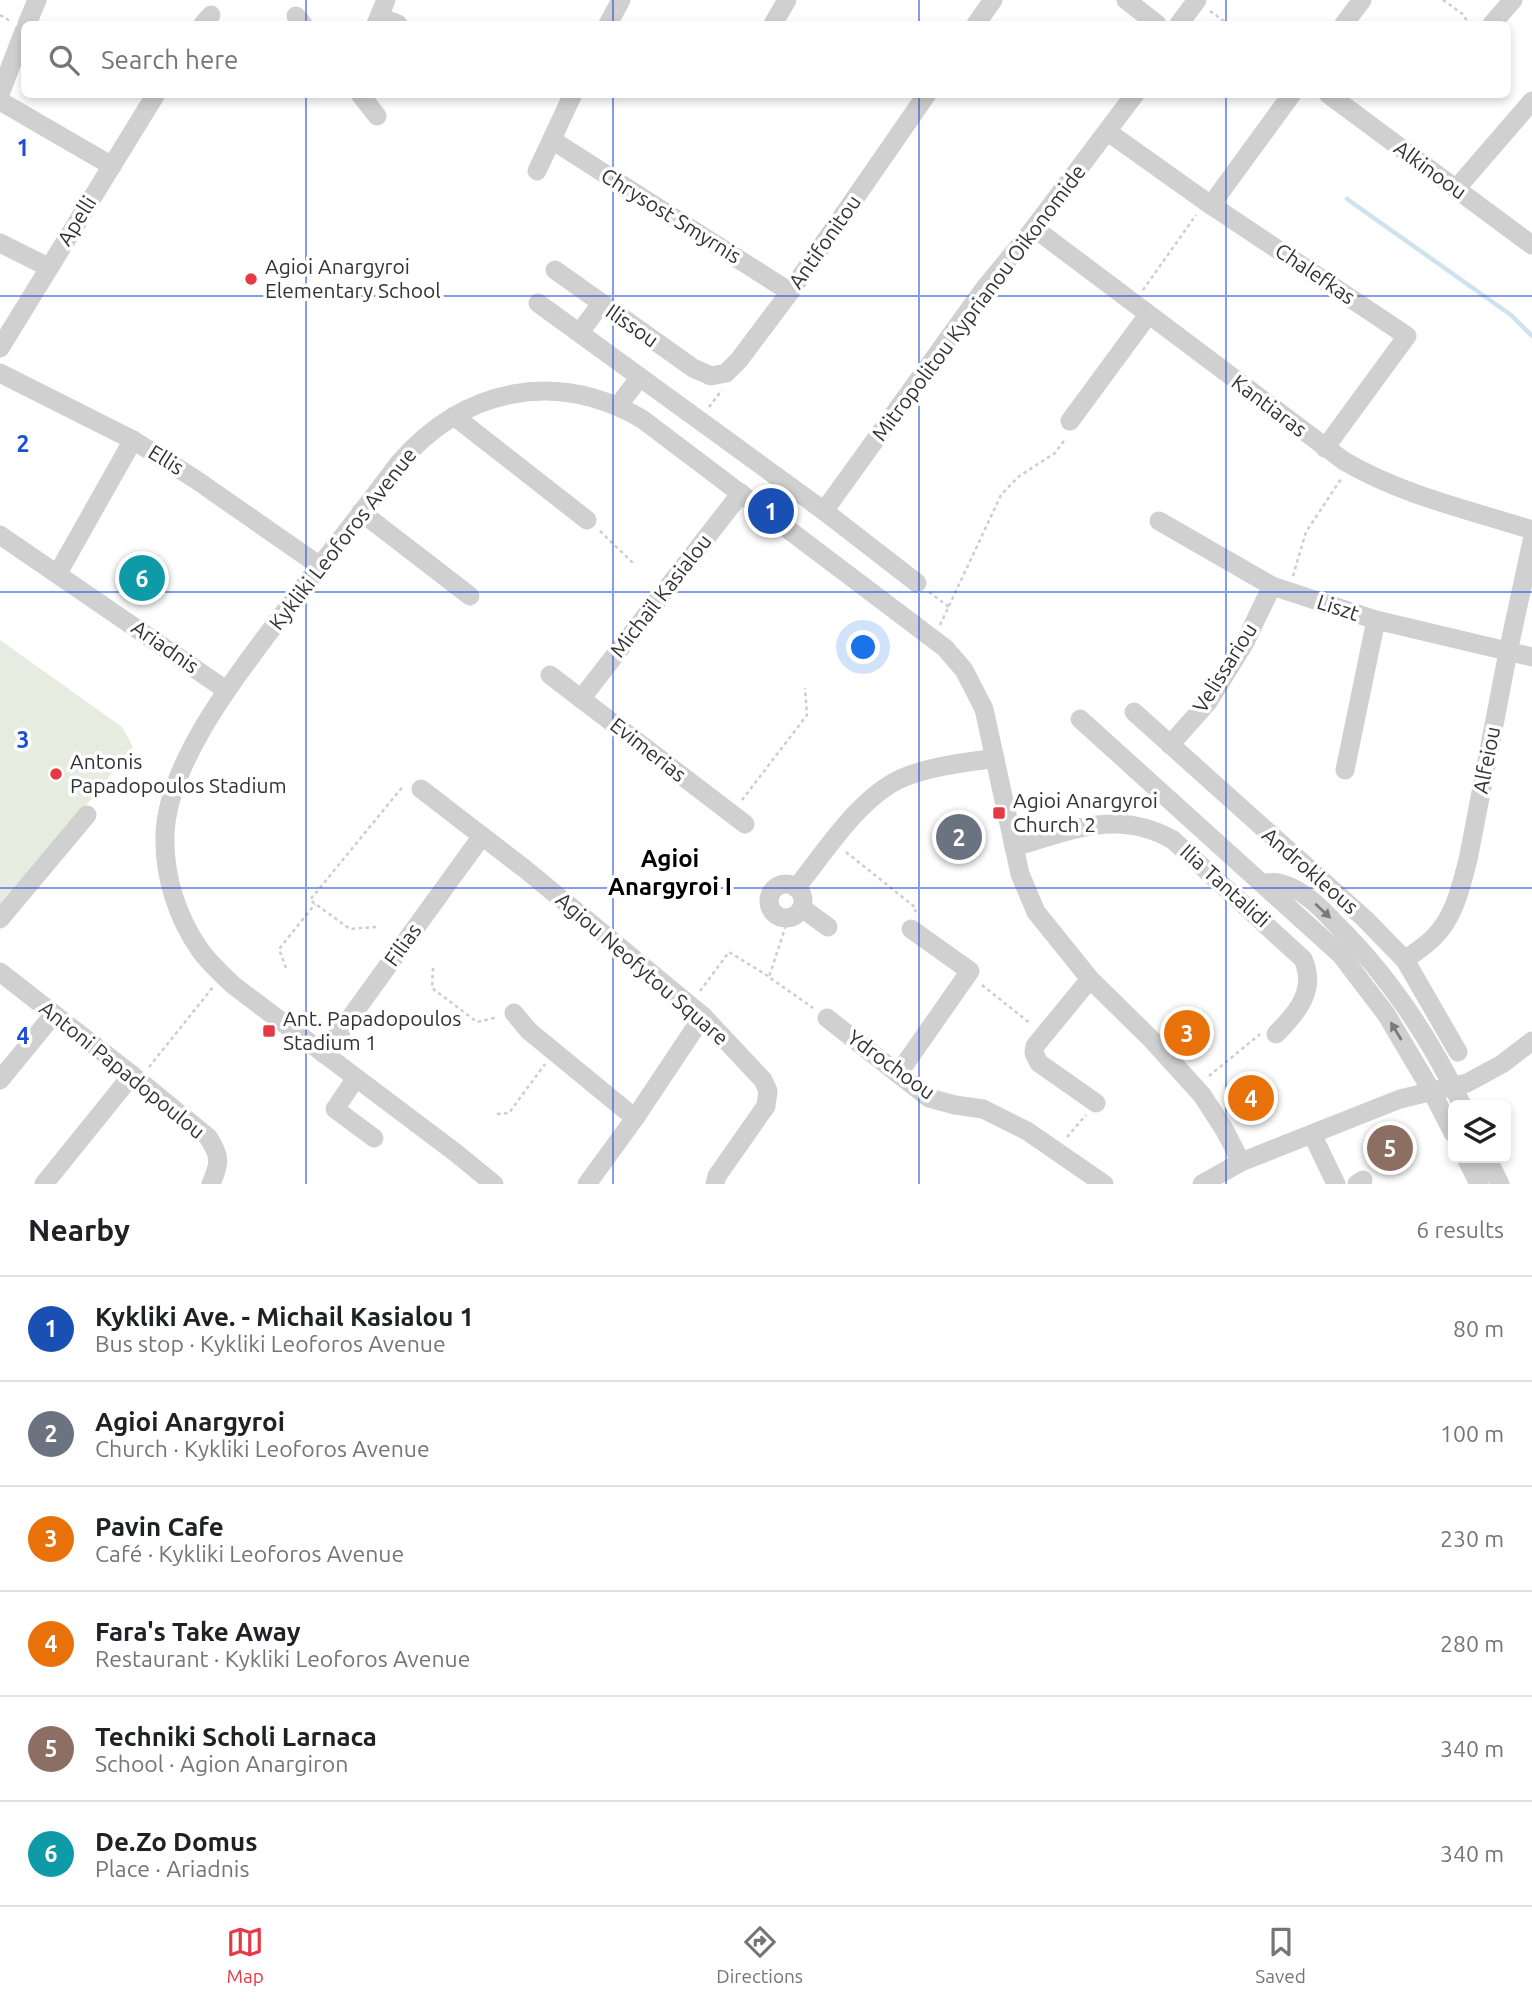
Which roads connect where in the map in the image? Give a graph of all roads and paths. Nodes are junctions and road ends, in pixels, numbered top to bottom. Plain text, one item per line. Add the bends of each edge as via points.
1 (37, 0) edge
2 (621, 0) edge
3 (787, 0) edge
4 (993, 0) edge
5 (1126, 0) edge
6 (1197, 0) edge
7 (1362, 0) edge
8 (1443, 0) edge
9 (1513, 0) edge
10 (28, 21) edge
11 (610, 21) edge
12 (775, 21) edge
13 (978, 21) edge
14 (1153, 21) edge
15 (1180, 21) edge
16 (1224, 21) edge
17 (1346, 21) edge
18 (1467, 21) edge
19 (1495, 21) edge
20 (21, 39) edge
21 (0, 94) edge
22 (154, 98) edge
23 (362, 98) edge
24 (571, 98) edge
25 (924, 98) edge
26 (1132, 98) edge
27 (1289, 98) edge
28 (1333, 98) edge
29 (0, 101) edge
30 (1530, 107) edge
31 (377, 116) dead end
32 (1108, 131) junction
33 (552, 140) junction
34 (112, 166) junction
35 (537, 171) dead end
36 (1456, 189) junction
37 (1208, 203) junction
38 (1034, 228) junction
39 (0, 243) edge
40 (1532, 245) edge
41 (48, 267) junction
42 (555, 270) dead end
43 (790, 292) junction
44 (538, 303) dead end
45 (601, 304) junction
46 (1140, 310) junction
47 (580, 332) junction
48 (0, 348) edge
49 (0, 373) edge
50 (719, 374) junction
51 (640, 377) junction
52 (618, 406) junction
53 (454, 416) junction
54 (700, 421) junction
55 (1070, 421) joint
56 (133, 440) junction
57 (1325, 448) junction
58 (1350, 464) junction
59 (741, 493) junction
60 (824, 511) junction
61 (361, 512) junction
62 (587, 520) joint
63 (1160, 521) dead end
64 (1532, 530) edge
65 (0, 535) edge
66 (1532, 541) edge
67 (633, 563) dead end
68 (320, 566) junction
69 (58, 573) junction
70 (917, 583) joint
71 (1280, 589) junction
72 (470, 596) dead end
73 (949, 607) junction
74 (1376, 620) junction
75 (933, 639) junction
76 (1508, 652) junction
77 (1532, 657) edge
78 (550, 675) dead end
79 (805, 688) dead end
80 (226, 690) junction
81 (581, 699) junction
82 (1134, 712) dead end
83 (1080, 719) dead end
84 (1170, 745) junction
85 (995, 758) junction
86 (1345, 770) dead end
87 (421, 789) joint
88 (88, 815) dead end
89 (738, 819) joint
90 (482, 836) junction
91 (833, 842) junction
92 (1014, 847) junction
93 (1316, 877) junction
94 (1263, 883) junction
95 (796, 888) junction
96 (1297, 891) junction
97 (315, 904) junction
98 (795, 914) junction
99 (0, 919) edge
100 (376, 927) dead end
101 (828, 927) dead end
102 (911, 929) joint
103 (1405, 960) junction
104 (286, 968) dead end
105 (433, 968) dead end
106 (0, 972) edge
107 (968, 974) junction
108 (223, 975) junction
109 (769, 977) junction
110 (1090, 979) junction
111 (696, 1010) junction
112 (514, 1013) joint
113 (54, 1014) junction
114 (827, 1018) joint
115 (1276, 1034) joint
116 (1045, 1035) junction
117 (1532, 1041) edge
118 (554, 1051) junction
119 (1458, 1052) dead end
120 (324, 1054) junction
121 (898, 1074) junction
122 (135, 1077) junction
123 (356, 1078) junction
124 (0, 1080) edge
125 (1453, 1086) junction
126 (1195, 1087) junction
127 (1431, 1090) junction
128 (1460, 1100) edge
129 (1096, 1102) joint
130 (497, 1114) dead end
131 (635, 1118) junction
132 (1448, 1123) edge
133 (1312, 1134) junction
134 (374, 1138) dead end
135 (1056, 1150) junction
136 (1241, 1162) junction
137 (1468, 1163) edge
138 (1489, 1163) edge
139 (211, 1183) edge
140 (44, 1184) edge
141 (494, 1184) edge
142 (586, 1184) edge
143 (715, 1184) edge
144 (1104, 1184) edge
145 (1202, 1184) edge
146 (1336, 1184) edge
147 (1479, 1184) edge
148 (1500, 1184) edge

1 - 10 street
2 - 11 street
3 - 12 street
4 - 13 street
5 - 14 street
6 - 15 street
6 - 16 path
7 - 17 street
8 - 18 path
9 - 19 street
20 - 21 street
22 - 34 street, Apelli
23 - 31 street
24 - 33 street
25 - 43 street, Antifonitou
26 - 32 street, Mitropolitou Kyprianou Oikonomide
27 - 37 street
28 - 36 street, Alkinoou
29 - 34 street
30 - 36 street
32 - 37 street, Chalefkas
32 - 38 street, Mitropolitou Kyprianou Oikonomide
33 - 35 street
33 - 43 street, Chrysost Smyrnis
34 - 41 street, Apelli
36 - 40 street, Alkinoou
37 - 46 path
37 - 57 street, Chalefkas via 1407,336
38 - 46 street, Kantiaras
38 - 60 street, Mitropolitou Kyprianou Oikonomide via 984,289
39 - 41 street
41 - 48 street, Apelli
42 - 45 street, Ilissou
43 - 50 street, Antifonitou via 740,360
44 - 47 street
45 - 47 street
45 - 50 street, Ilissou via 693,368
46 - 55 street
46 - 57 street, Kantiaras
47 - 51 street
49 - 56 street, Ellis
50 - 54 path via 722,389
51 - 52 street
51 - 54 street
52 - 53 street, Kykliki Leoforos Avenue via 566,391 520,392 485,401
52 - 59 street, Kykliki Leoforos Avenue
53 - 61 street, Kykliki Leoforos Avenue via 411,449
53 - 62 street
54 - 60 street
55 - 73 path via 1055,453 1018,477 1001,495
56 - 68 street, Ellis
56 - 69 street
57 - 58 street, Kantiaras
58 - 64 street, Kantiaras via 1407,491
58 - 71 path via 1306,532
59 - 75 street, Kykliki Leoforos Avenue
59 - 81 street, Michaïl Kasialou
60 - 70 street
61 - 68 street, Kykliki Leoforos Avenue
61 - 72 street
62 - 67 path
63 - 71 street, Liszt
65 - 69 street, Ariadnis
66 - 76 street, Alfeiou
68 - 80 street, Kykliki Leoforos Avenue
69 - 80 street, Ariadnis
70 - 73 path
71 - 74 street, Liszt
71 - 84 street, Velissariou via 1208,702
73 - 75 path
74 - 76 street, Liszt
74 - 86 street
75 - 85 street, Kykliki Leoforos Avenue via 975,688
76 - 77 street, Liszt
76 - 103 street, Alfeiou via 1459,893 1436,935
78 - 81 street, Evimerias
79 - 89 path via 807,715
80 - 108 street, Kykliki Leoforos Avenue via 186,762 172,797 165,835 168,874 179,915 201,952
81 - 89 street, Evimerias
82 - 84 street, Androkleous
83 - 94 street
84 - 93 street, Androkleous
85 - 91 street via 900,779 873,797
85 - 92 street, Kykliki Leoforos Avenue
87 - 90 street, Agiou Neofytou Square
87 - 97 path via 408,781 310,900
88 - 99 street
90 - 111 street, Agiou Neofytou Square
90 - 120 street, Filias
91 - 95 street
91 - 102 path via 916,908
92 - 110 street, Kykliki Leoforos Avenue via 1036,912
92 - 115 street, Ilia Tantalidi via 1109,823 1148,828 1173,840 1303,959 1308,982 1303,1002
93 - 96 street
93 - 103 street, Androkleous
94 - 96 street via 1279,883
127 -> 94 street via 1386,1014 1341,955
95 - 98 street via 803,897
95 - 98 street via 779,885 770,894 769,906 782,919
96 -> 125 street via 1366,953 1416,1023
97 - 100 path via 350,929
97 - 104 path via 279,949
98 - 101 street
98 - 109 path
102 - 107 street via 970,971
103 - 119 street, Androkleous
105 - 112 path via 432,988 477,1022
106 - 113 street, Antoni Papadopoulou
107 - 116 path
107 - 121 street
108 - 120 street, Kykliki Leoforos Avenue
108 - 122 path
109 - 111 path via 729,952
109 - 114 path
110 - 116 street
110 - 126 street, Kykliki Leoforos Avenue
111 - 131 street
111 - 143 street, Agiou Neofytou Square via 768,1091 766,1106
112 - 118 street
113 - 122 street, Antoni Papadopoulou
113 - 124 street
114 - 121 street, Ydrochoou
115 - 126 path via 1267,1028
116 - 129 street via 1035,1046 1034,1058
117 - 125 street via 1489,1072
118 - 130 path via 509,1113
118 - 131 street
120 - 123 street, Kykliki Leoforos Avenue
121 - 135 street, Ydrochoou via 929,1098 984,1109
122 - 139 street, Antoni Papadopoulou via 217,1150 219,1160
122 - 140 street
123 - 134 street via 335,1109
123 - 141 street, Kykliki Leoforos Avenue
125 - 127 street
125 - 128 street
126 - 136 street, Kykliki Leoforos Avenue
127 - 132 street
127 - 133 street
129 - 135 path
131 - 142 street
133 - 136 street
133 - 146 street
135 - 144 street, Ydrochoou
136 - 145 street
137 - 147 street
138 - 148 street

